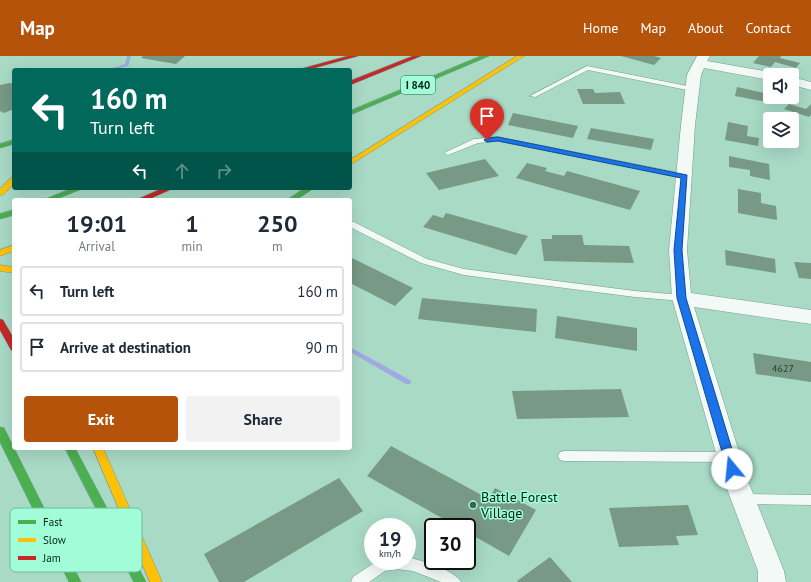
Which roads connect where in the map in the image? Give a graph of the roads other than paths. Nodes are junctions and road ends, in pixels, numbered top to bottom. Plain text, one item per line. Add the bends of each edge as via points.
1 (355, 56) edge
2 (418, 56) edge
3 (486, 56) edge
4 (521, 56) edge
5 (702, 60) edge
6 (308, 68) edge
7 (763, 74) edge
8 (352, 82) edge
9 (799, 83) edge
10 (811, 86) edge
11 (692, 89) junction
12 (533, 96) dead end
13 (352, 112) edge
14 (12, 143) edge
15 (0, 146) edge
16 (448, 153) dead end
17 (352, 162) edge
18 (685, 176) junction
19 (12, 182) edge
20 (74, 190) edge
21 (165, 190) edge
22 (307, 190) edge
23 (0, 193) edge
24 (52, 198) edge
25 (145, 198) edge
26 (294, 198) edge
27 (12, 213) edge
28 (0, 217) edge
29 (352, 224) edge
30 (12, 249) edge
31 (0, 254) edge
32 (0, 268) edge
33 (12, 270) edge
34 (682, 298) junction
35 (811, 317) edge
36 (0, 322) edge
37 (12, 344) edge
38 (0, 431) edge
39 (71, 450) edge
40 (99, 450) edge
41 (564, 456) dead end
42 (729, 457) junction
43 (742, 499) junction
44 (811, 500) edge
45 (38, 508) edge
46 (103, 508) edge
47 (124, 508) edge
48 (142, 550) edge
49 (70, 572) edge
50 (135, 572) edge
51 (75, 582) edge
52 (140, 582) edge
53 (156, 582) edge
54 (358, 582) edge
55 (454, 582) edge
56 (772, 582) edge

1 - 6 main road
2 - 8 main road, I 840
3 - 13 main road, I 840
4 - 17 main road
5 - 7 street
5 - 11 street via 694,76
9 - 10 street
11 - 12 lane via 587,68
11 - 18 street
14 - 15 main road
16 - 18 lane via 477,141 498,139
18 - 34 street via 678,250
19 - 23 main road
20 - 24 main road
21 - 25 main road
22 - 26 main road
27 - 28 main road
29 - 34 lane via 424,260 464,272
30 - 31 main road
32 - 33 main road
34 - 35 street
34 - 42 street
36 - 37 main road
38 - 45 main road
39 - 46 main road
40 - 47 main road
41 - 42 lane
42 - 43 street
43 - 44 lane
43 - 56 street via 771,571
48 - 53 main road
49 - 51 main road
50 - 52 main road
54 - 55 lane via 377,568 390,563 406,563 437,573

